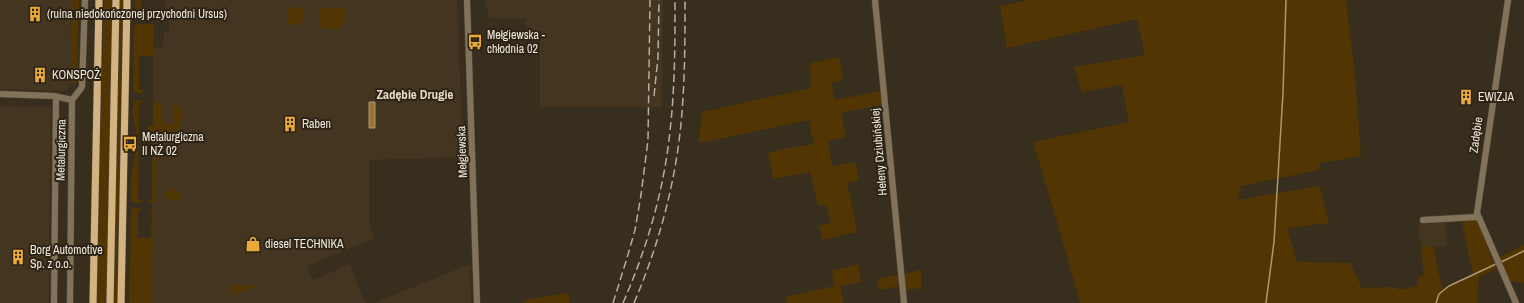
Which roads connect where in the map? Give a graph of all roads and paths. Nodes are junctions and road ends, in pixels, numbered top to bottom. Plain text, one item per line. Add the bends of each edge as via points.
1 (85, 0) edge
2 (116, 0) edge
3 (127, 0) edge
4 (467, 0) edge
5 (875, 0) edge
6 (1508, 0) edge
7 (99, 2) edge
8 (0, 94) edge
9 (56, 97) junction
10 (72, 100) junction
11 (1477, 217) junction
12 (1423, 220) dead end
13 (54, 303) edge
14 (70, 303) edge
15 (93, 303) edge
16 (110, 303) edge
17 (121, 303) edge
18 (477, 303) edge
19 (904, 303) edge
20 (1516, 303) edge

1 - 10 street via 82,88
2 - 16 main road
3 - 17 main road
4 - 18 street, Mełgiewska
5 - 19 street, Heleny Dziubińskiej
6 - 11 street, Zadębie
7 - 15 main road
8 - 9 street
9 - 10 street
9 - 13 street
10 - 14 street, Metalurgiczna
11 - 12 street
11 - 20 street, Zadębie

